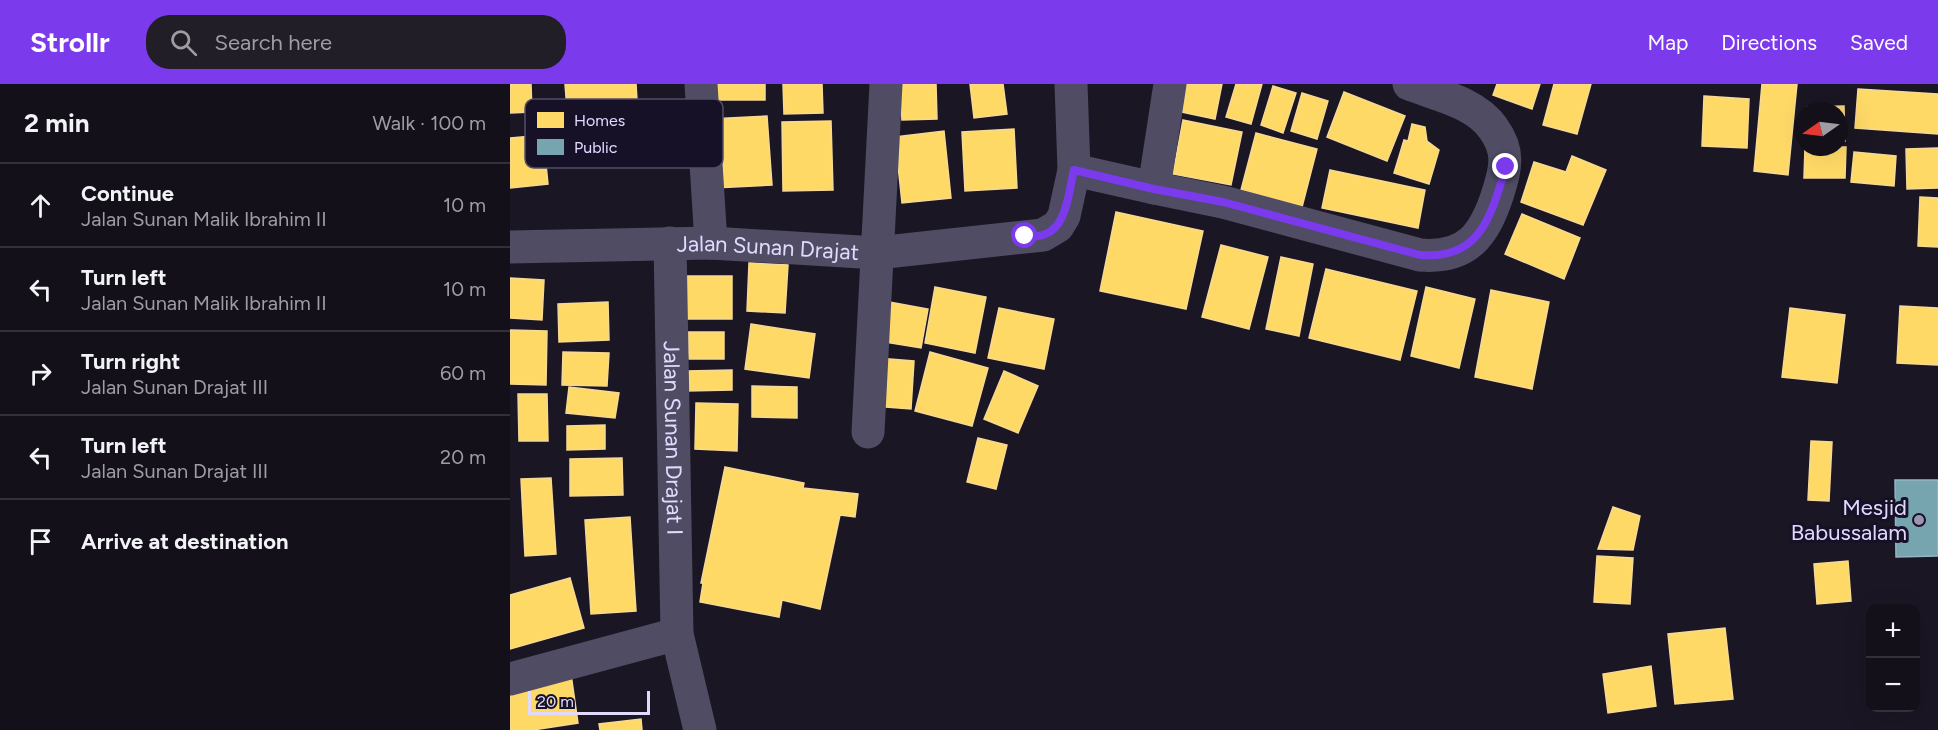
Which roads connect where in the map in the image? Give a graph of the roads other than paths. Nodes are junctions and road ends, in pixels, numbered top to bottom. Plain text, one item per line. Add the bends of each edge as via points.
1 (701, 84) edge
2 (886, 84) edge
3 (1071, 84) edge
4 (1170, 84) edge
5 (1409, 84) edge
6 (702, 99) edge
7 (706, 168) edge
8 (1074, 170) junction
9 (1154, 189) junction
10 (670, 243) junction
11 (711, 243) junction
12 (510, 247) edge
13 (877, 253) junction
14 (868, 432) dead end
15 (677, 634) junction
16 (510, 679) edge
17 (700, 730) edge

1 - 6 street
2 - 13 street
3 - 8 street
4 - 9 street
5 - 9 street via 1476,112 1492,127 1506,157 1485,226 1471,242 1452,252 1420,255 1223,202
7 - 11 street
8 - 9 street
8 - 13 street, Jalan Sunan Drajat via 1066,211 1058,226 1043,235
10 - 11 street, Jalan Sunan Drajat
10 - 12 street, Jalan Sunan Drajat
10 - 15 street, Jalan Sunan Drajat I
11 - 13 street, Jalan Sunan Drajat
13 - 14 street
15 - 16 street
15 - 17 street, Jalan Sunan Drajat I

